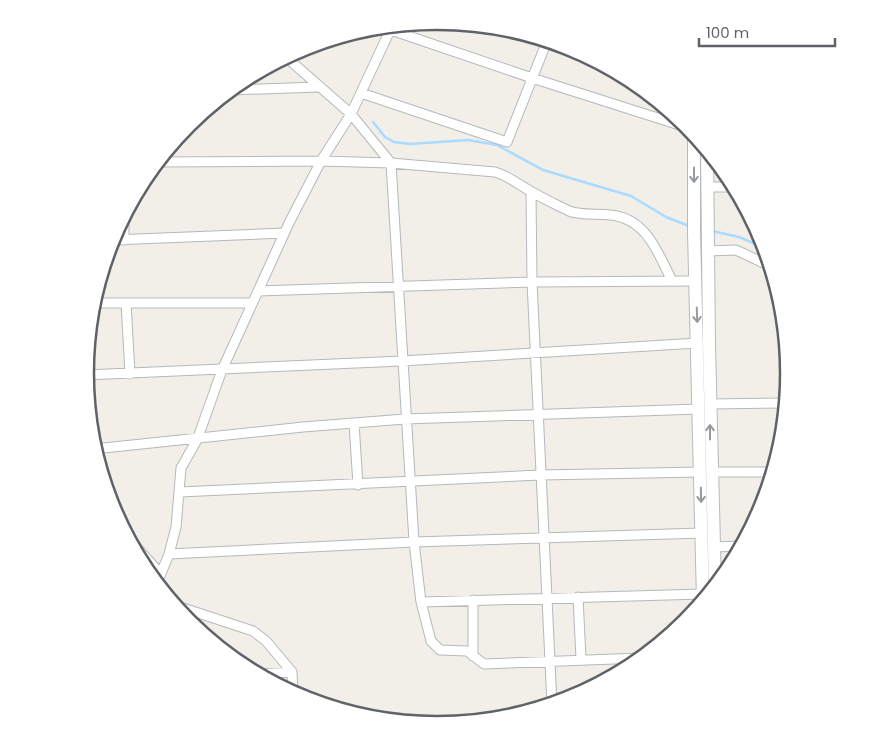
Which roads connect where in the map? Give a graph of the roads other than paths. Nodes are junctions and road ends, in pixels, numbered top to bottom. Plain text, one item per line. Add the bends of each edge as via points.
1 (400, 32) edge
2 (385, 34) edge
3 (544, 47) edge
4 (292, 62) edge
5 (532, 78) junction
6 (318, 87) junction
7 (244, 90) edge
8 (361, 93) junction
9 (351, 114) junction
10 (672, 123) edge
11 (695, 147) edge
12 (321, 161) junction
13 (167, 162) edge
14 (707, 162) edge
15 (391, 163) junction
16 (707, 187) junction
17 (725, 188) edge
18 (531, 192) junction
19 (701, 217) junction
20 (124, 233) edge
21 (284, 233) junction
22 (121, 240) edge
23 (124, 240) junction
24 (708, 251) junction
25 (762, 262) edge
26 (672, 281) junction
27 (696, 281) junction
28 (532, 282) junction
29 (398, 285) junction
30 (258, 291) junction
31 (251, 303) junction
32 (101, 304) edge
33 (126, 304) junction
34 (698, 343) junction
35 (536, 353) junction
36 (402, 361) junction
37 (222, 370) junction
38 (130, 374) junction
39 (94, 375) edge
40 (778, 403) edge
41 (705, 407) junction
42 (537, 414) junction
43 (405, 419) junction
44 (354, 423) junction
45 (197, 440) junction
46 (103, 448) edge
47 (706, 472) junction
48 (765, 472) edge
49 (540, 475) junction
50 (410, 483) junction
51 (358, 485) junction
52 (180, 492) junction
53 (702, 533) junction
54 (544, 537) junction
55 (414, 542) junction
56 (733, 546) edge
57 (714, 547) junction
58 (169, 554) junction
59 (715, 574) edge
60 (160, 576) edge
61 (703, 589) edge
62 (578, 597) junction
63 (547, 598) junction
64 (696, 598) edge
65 (473, 600) junction
66 (421, 602) junction
67 (189, 610) edge
68 (473, 656) junction
69 (628, 658) edge
70 (581, 659) junction
71 (549, 661) junction
72 (292, 672) junction
73 (271, 673) edge
74 (293, 684) edge
75 (551, 696) edge

1 - 5 street
2 - 8 street
3 - 5 street
4 - 6 street
5 - 8 street via 507,142
5 - 10 street
6 - 7 street
6 - 9 street
8 - 9 street
9 - 12 street
9 - 15 street
11 -> 19 main road
12 - 13 street
12 - 15 street
12 - 21 street
14 - 16 main road
15 - 18 street via 495,172 506,175
15 - 29 street
16 - 17 street
16 - 19 main road
18 - 26 street via 572,212 612,215 636,224 652,241
18 - 28 street
19 - 24 main road
19 - 27 main road via 694,232
20 - 23 street
21 - 23 street
21 - 30 street
22 - 23 street
24 - 25 street via 736,250
24 - 41 main road
26 - 27 street
26 - 28 street
27 -> 34 main road
28 - 29 street
28 - 35 street
29 - 30 street
29 - 36 street
30 - 31 street
31 - 33 street
31 - 37 street
32 - 33 street
33 - 38 street
34 - 35 street
34 - 41 main road
35 - 36 street
35 - 42 street
36 - 37 street
36 - 43 street
37 - 38 street
37 - 45 street
38 - 39 street
40 - 41 street
41 - 42 street
41 - 47 main road
42 - 43 street
42 - 49 street
43 - 44 street
43 - 50 street
44 - 45 street
44 - 51 street
45 - 46 street
45 - 52 street via 181,468
47 - 48 street
47 - 49 street
47 -> 53 main road
47 - 57 main road
49 - 50 street
49 - 54 street
50 - 51 street
50 - 55 street
51 - 52 street
52 - 58 street
53 - 54 street
53 - 61 main road
54 - 55 street
54 - 63 street
55 - 58 street
55 - 66 street
56 - 57 street
57 - 59 main road
58 - 60 street
62 - 63 street
62 - 64 street
62 - 70 street
63 - 65 street
63 - 71 street
65 - 66 street
65 - 68 street
66 - 68 street via 435,646 440,650 467,651
67 - 72 street via 253,631 266,641
68 - 71 street via 484,664
69 - 70 street
70 - 71 street
71 - 75 street
72 - 73 street
72 - 74 street

